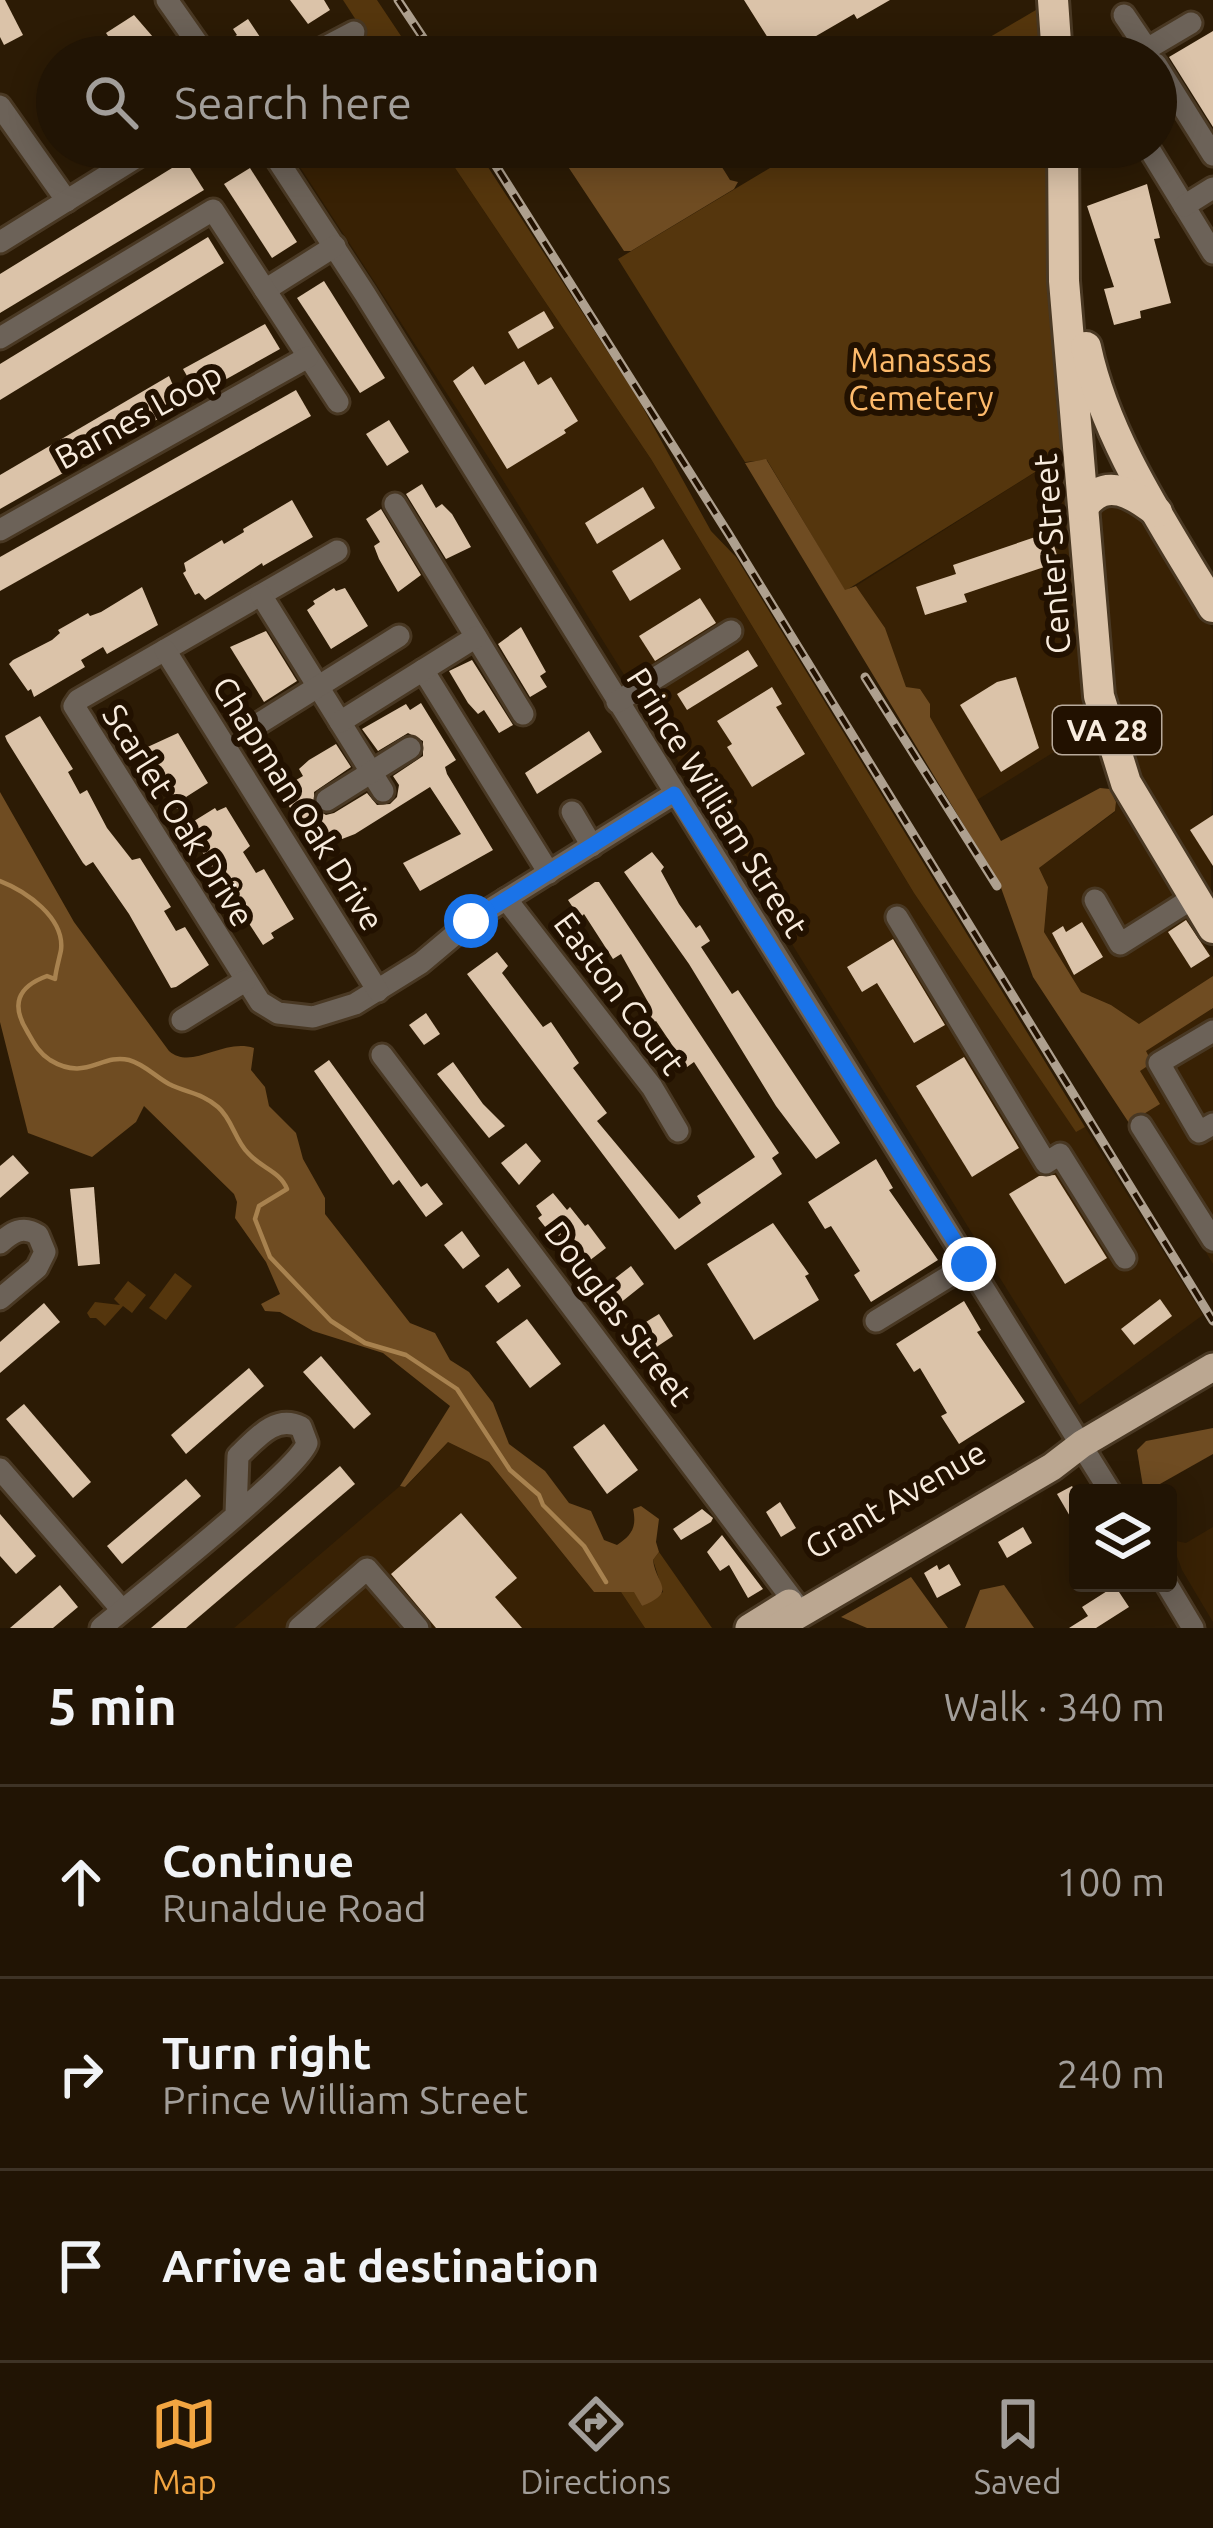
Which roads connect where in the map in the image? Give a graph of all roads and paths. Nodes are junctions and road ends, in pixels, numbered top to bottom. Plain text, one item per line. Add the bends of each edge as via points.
1 (167, 0) edge
2 (1053, 0) edge
3 (1124, 15) dead end
4 (1191, 23) dead end
5 (354, 32) dead end
6 (192, 36) edge
7 (346, 36) edge
8 (1056, 36) edge
9 (1138, 36) edge
10 (1176, 36) edge
11 (1177, 98) edge
12 (0, 106) edge
13 (1213, 155) edge
14 (36, 156) edge
15 (44, 168) edge
16 (120, 168) edge
17 (282, 168) edge
18 (1063, 168) edge
19 (1065, 168) edge
20 (1161, 168) edge
21 (1213, 188) edge
22 (68, 201) junction
23 (1184, 206) junction
24 (0, 242) edge
25 (335, 246) junction
26 (1213, 253) edge
27 (265, 290) junction
28 (0, 338) edge
29 (308, 357) junction
30 (338, 402) dead end
31 (394, 504) dead end
32 (1084, 506) junction
33 (1156, 512) junction
34 (0, 530) edge
35 (337, 550) dead end
36 (261, 595) junction
37 (1213, 607) edge
38 (731, 631) dead end
39 (399, 636) dead end
40 (476, 637) junction
41 (165, 650) junction
42 (423, 670) junction
43 (318, 686) junction
44 (616, 702) junction
45 (523, 714) dead end
46 (340, 722) junction
47 (250, 729) dead end
48 (410, 748) dead end
49 (377, 782) junction
50 (674, 794) junction
51 (327, 800) dead end
52 (572, 812) dead end
53 (592, 845) junction
54 (549, 873) junction
55 (506, 899) junction
56 (1094, 900) dead end
57 (1205, 911) edge
58 (897, 916) dead end
59 (245, 981) junction
60 (378, 991) junction
61 (182, 1020) dead end
62 (1213, 1031) edge
63 (382, 1054) dead end
64 (1213, 1124) edge
65 (1141, 1126) dead end
66 (678, 1131) dead end
67 (1213, 1240) edge
68 (0, 1243) edge
69 (1125, 1258) dead end
70 (969, 1264) junction
71 (0, 1299) edge
72 (877, 1321) dead end
73 (1213, 1367) edge
74 (1082, 1444) junction
75 (0, 1469) edge
76 (1106, 1484) edge
77 (236, 1514) dead end
78 (1171, 1592) edge
79 (798, 1606) junction
80 (122, 1610) junction
81 (101, 1628) edge
82 (299, 1628) edge
83 (418, 1628) edge
84 (749, 1628) edge
85 (776, 1628) edge
86 (1193, 1628) edge

1 - 6 street
2 - 8 highway
3 - 9 street
4 - 10 street
5 - 7 street
11 - 13 street
12 - 14 street
15 - 22 street
16 - 22 street
17 - 25 street, Prince William Street
18 - 32 highway, Center Street / VA 28 via 1064,281
19 - 33 highway, VA 28 via 1091,374
20 - 23 street
21 - 23 street
22 - 24 street
23 - 26 street
25 - 27 street
25 - 44 street, Prince William Street
27 - 28 street via 213,210
27 - 29 street
29 - 30 street
29 - 34 street, Barnes Loop
31 - 40 street
32 - 33 highway via 1098,493 1121,490
32 - 57 highway, Center Street / VA 28 via 1105,722 1126,783
33 - 37 highway, VA 28
35 - 36 street, Scarlet Oak Drive
36 - 41 street, Scarlet Oak Drive
36 - 43 street
38 - 44 street
39 - 43 street
40 - 42 street
40 - 45 street
41 - 59 street, Scarlet Oak Drive via 78,700 74,712
41 - 60 street, Chapman Oak Drive
42 - 46 street
42 - 54 street
43 - 46 street
43 - 47 street
44 - 50 street, Prince William Street
46 - 49 street
48 - 49 street
49 - 51 street
50 - 53 street
50 - 70 street, Prince William Street
52 - 53 street
53 - 54 street
54 - 55 street
55 - 60 street
55 - 66 street, Easton Court
56 - 57 street via 1120,944
58 - 69 street via 1046,1163 1060,1154
59 - 60 street, Scarlet Oak Drive via 260,1003 295,1016 339,1011
59 - 61 street
62 - 64 street via 1159,1064 1199,1132
63 - 79 street, Douglas Street
65 - 67 street
68 - 71 street via 27,1230 45,1251
70 - 72 street
70 - 74 street, Prince William Street
73 - 74 main road, Grant Avenue
74 - 76 street, Prince William Street
74 - 79 main road, Grant Avenue
75 - 80 street
77 - 80 street
78 - 86 street
79 - 84 main road, Grant Avenue
79 - 85 main road, Grant Avenue
80 - 81 street
82 - 83 street via 367,1569

